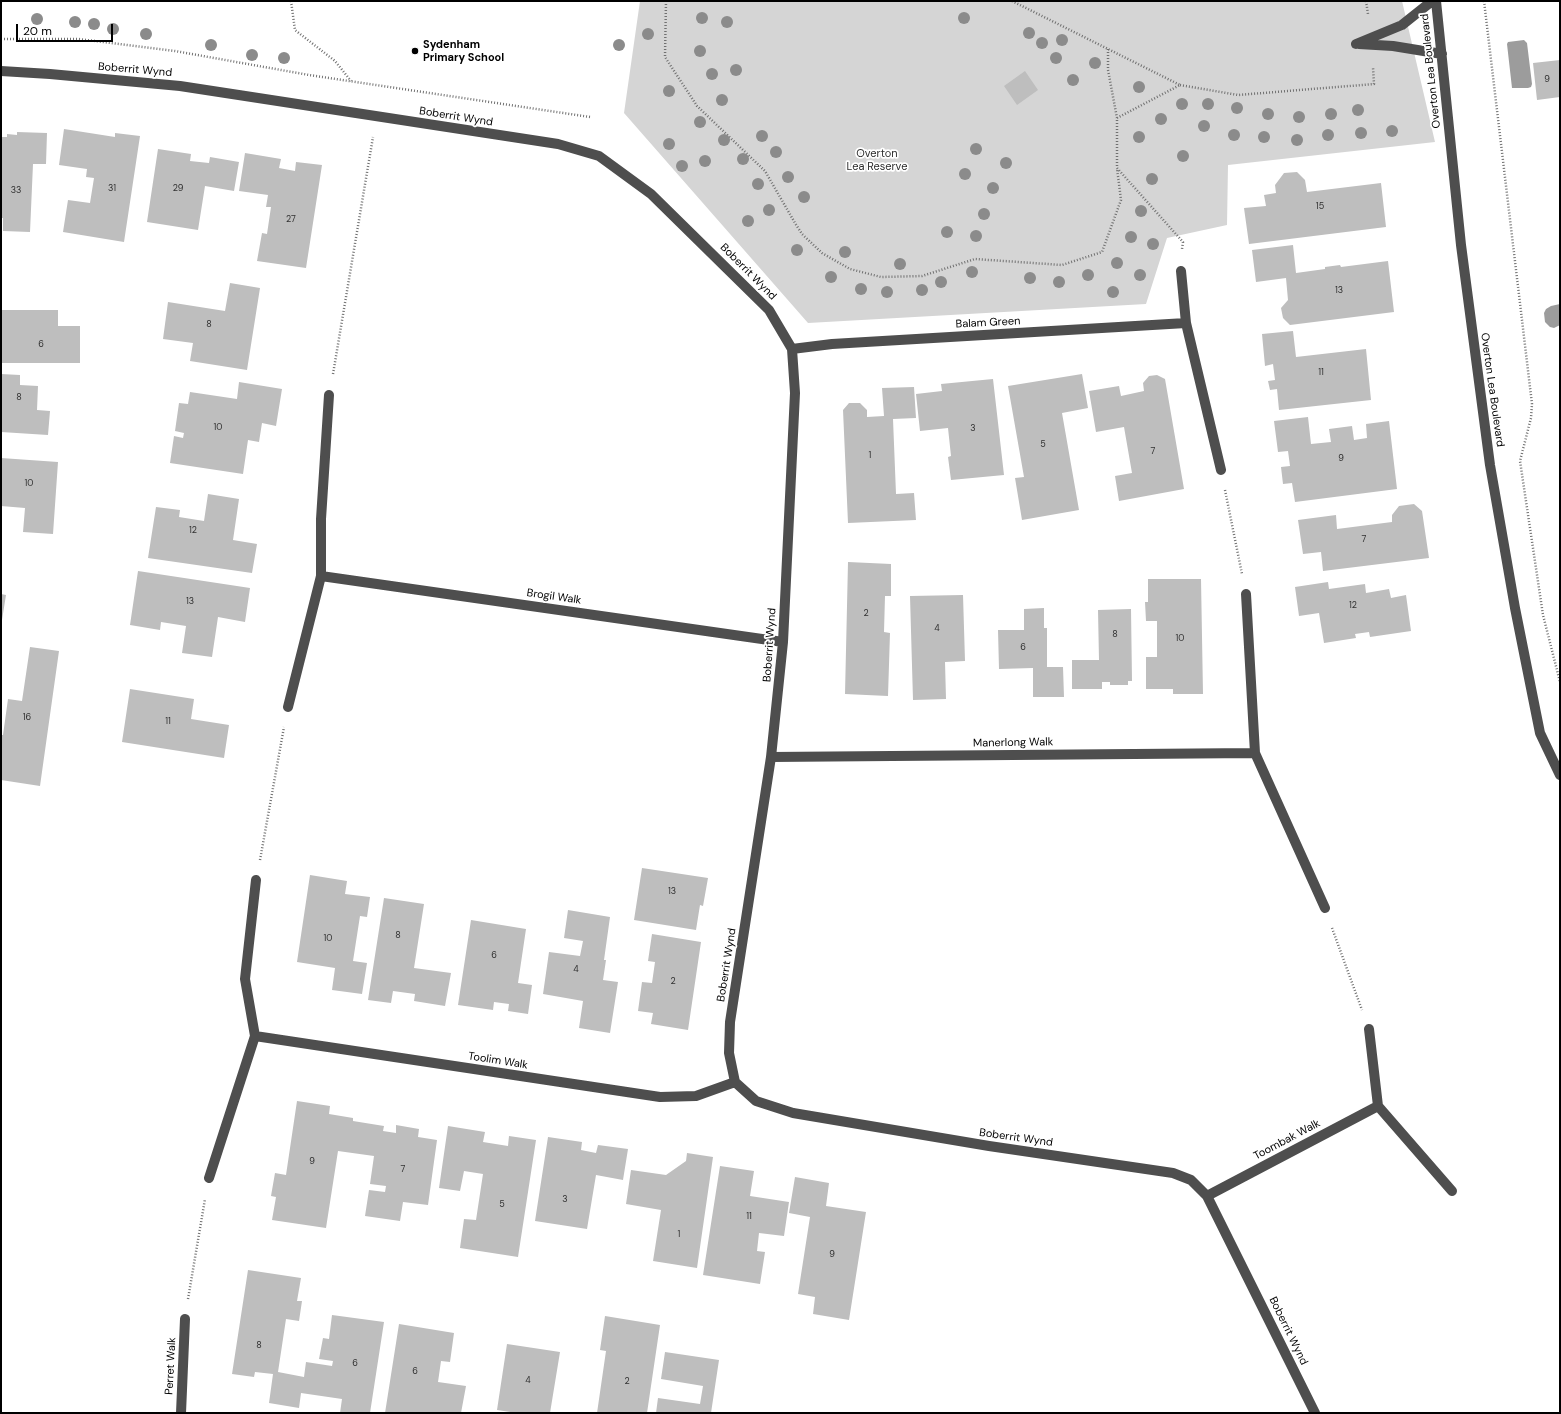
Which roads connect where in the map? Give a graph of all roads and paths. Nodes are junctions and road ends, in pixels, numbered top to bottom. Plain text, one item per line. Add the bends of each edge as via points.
1 (291, 1) edge
2 (666, 1) edge
3 (1012, 1) edge
4 (1366, 1) edge
5 (1432, 1) edge
6 (1436, 1) edge
7 (1484, 1) edge
8 (1, 38) edge
9 (1372, 41) junction
10 (1108, 50) junction
11 (1442, 54) junction
12 (1, 71) edge
13 (351, 81) junction
14 (1180, 85) junction
15 (376, 117) junction
16 (590, 117) dead end
17 (1116, 118) junction
18 (1116, 168) junction
19 (1181, 271) joint
20 (1186, 323) junction
21 (792, 349) junction
22 (329, 394) joint
23 (1221, 470) joint
24 (321, 576) junction
25 (1246, 594) joint
26 (783, 642) junction
27 (1560, 682) edge
28 (288, 707) joint
29 (1255, 753) junction
30 (771, 757) junction
31 (1560, 775) edge
32 (256, 880) joint
33 (1325, 908) joint
34 (1369, 1029) joint
35 (255, 1036) junction
36 (735, 1082) junction
37 (1378, 1106) junction
38 (209, 1178) joint
39 (1452, 1191) dead end
40 (1207, 1196) junction
41 (185, 1319) joint
42 (181, 1413) edge
43 (1315, 1413) edge

1 - 13 path via 294,30 335,61
2 - 18 path via 665,57 697,106 765,171 802,234 822,253 850,269 881,277 922,276 975,259 1062,265 1102,252 1121,200
3 - 10 path
4 - 9 path
5 - 9 street via 1402,25
6 - 11 street, Overton Lea Boulevard
7 - 27 path via 1532,404 1520,460 1543,615
8 - 13 path via 79,39 175,51
9 - 11 street
9 - 14 path via 1374,84 1238,95
10 - 14 path
10 - 17 path via 1108,70
11 - 31 street, Overton Lea Boulevard via 1461,245 1490,465 1540,733
12 - 15 street, Boberrit Wynd via 180,86
13 - 16 path
14 - 17 path
15 - 21 street, Boberrit Wynd via 558,144 598,156 651,194 770,310
15 - 22 path
17 - 18 path
18 - 19 path via 1183,242
19 - 20 street
20 - 21 street, Balam Green via 832,344
20 - 23 street
21 - 26 street, Boberrit Wynd via 795,393
22 - 24 street via 321,519
23 - 25 path
24 - 26 street, Brogil Walk
24 - 28 street
25 - 29 street
26 - 30 street, Boberrit Wynd
28 - 32 path
29 - 30 street, Manerlong Walk
29 - 33 street
30 - 36 street, Boberrit Wynd via 730,1022 729,1054
32 - 35 street via 245,979
33 - 34 path
34 - 37 street
35 - 36 street, Toolim Walk via 660,1098 696,1096
35 - 38 street
36 - 40 street, Boberrit Wynd via 756,1101 793,1113 1173,1173 1191,1180
37 - 39 street
37 - 40 street, Toombak Walk
38 - 41 path
40 - 43 street, Boberrit Wynd
41 - 42 street, Perret Walk

